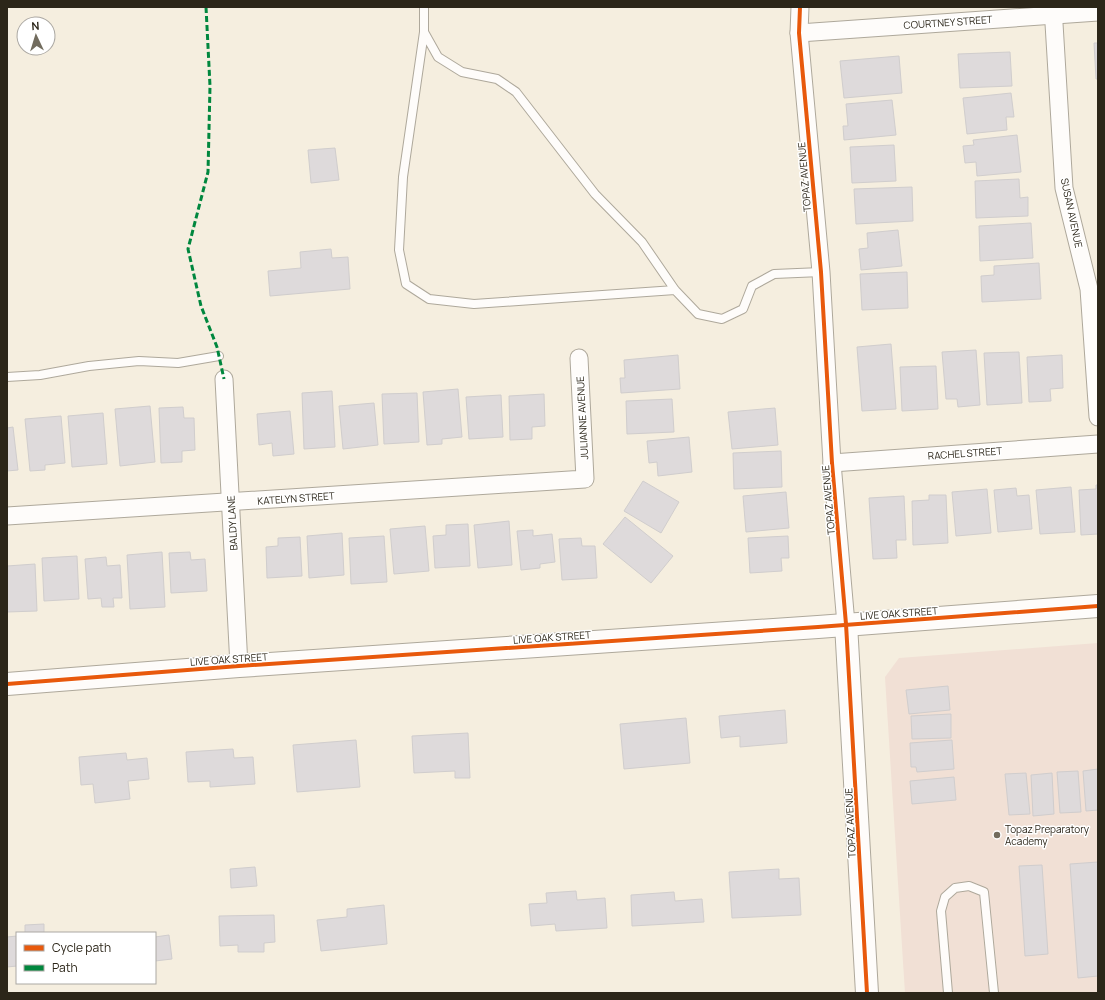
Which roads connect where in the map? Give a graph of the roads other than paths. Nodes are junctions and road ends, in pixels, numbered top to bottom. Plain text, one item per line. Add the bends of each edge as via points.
1 (424, 7) edge
2 (800, 7) edge
3 (1053, 11) edge
4 (1098, 12) edge
5 (424, 32) junction
6 (799, 34) junction
7 (821, 272) junction
8 (675, 290) junction
9 (219, 356) dead end
10 (579, 358) dead end
11 (7, 377) edge
12 (224, 379) dead end
13 (1098, 417) edge
14 (1098, 444) edge
15 (832, 463) junction
16 (585, 479) joint
17 (230, 502) junction
18 (7, 516) edge
19 (1098, 606) edge
20 (846, 624) junction
21 (239, 666) junction
22 (7, 684) edge
23 (867, 993) edge
24 (948, 993) edge
25 (994, 993) edge

1 - 5 lane
2 - 6 street, TOPAZ AVENUE
3 - 4 street, COURTNEY STREET
3 - 6 street, COURTNEY STREET
3 - 13 street, SUSAN AVENUE via 1064,188 1089,288
5 - 8 lane via 438,57 462,72 497,79 516,92 595,194 642,242
5 - 8 lane via 403,177 399,250 406,284 429,299 474,304
6 - 7 street, TOPAZ AVENUE
7 - 8 lane via 774,274 752,286 743,309 722,319 698,314
7 - 15 street, TOPAZ AVENUE
9 - 11 lane via 178,363 139,361
10 - 16 street, JULIANNE AVENUE
12 - 17 street, BALDY LANE
14 - 15 street, RACHEL STREET
15 - 20 street, TOPAZ AVENUE
16 - 17 street, KATELYN STREET
17 - 18 street, KATELYN STREET
17 - 21 street, BALDY LANE
19 - 20 street, LIVE OAK STREET
20 - 21 street, LIVE OAK STREET
20 - 23 street, TOPAZ AVENUE
21 - 22 street, LIVE OAK STREET
24 - 25 lane via 941,911 945,897 955,888 969,886 984,892

